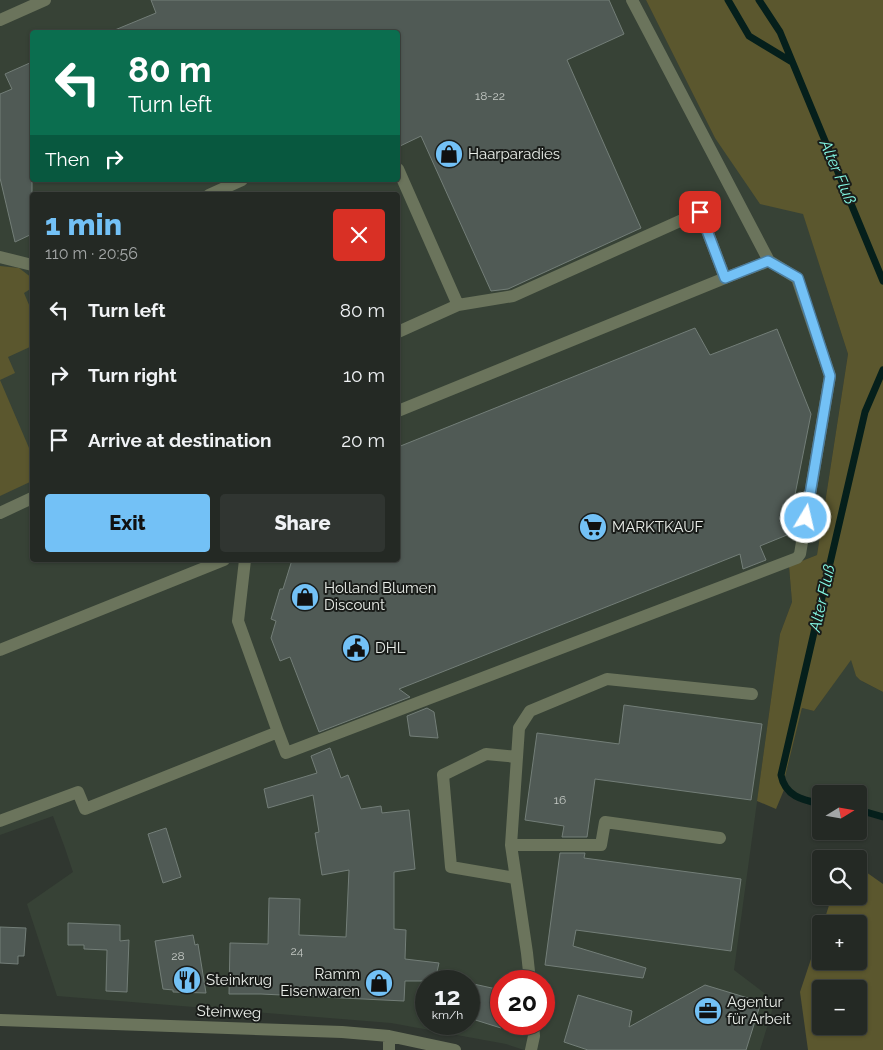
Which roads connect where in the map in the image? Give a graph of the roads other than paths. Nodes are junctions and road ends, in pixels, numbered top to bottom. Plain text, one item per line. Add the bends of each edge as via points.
1 (44, 0) edge
2 (632, 0) edge
3 (0, 20) edge
4 (400, 173) edge
5 (238, 182) edge
6 (216, 192) edge
7 (0, 257) edge
8 (768, 261) junction
9 (30, 264) edge
10 (725, 278) junction
11 (458, 305) junction
12 (400, 331) edge
13 (400, 410) edge
14 (30, 499) edge
15 (0, 513) edge
16 (219, 562) edge
17 (245, 562) edge
18 (0, 650) edge
19 (752, 694) dead end
20 (278, 732) junction
21 (517, 756) junction
22 (0, 821) edge
23 (720, 838) dead end
24 (512, 845) junction
25 (515, 878) junction
26 (529, 970) edge
27 (0, 1020) edge
28 (534, 1035) edge
29 (390, 1036) junction
30 (390, 1050) edge
31 (455, 1050) edge
32 (530, 1050) edge

1 - 3 street
2 - 8 street
4 - 11 street
5 - 6 street
7 - 9 street
8 - 10 street
8 - 20 street via 798,278 830,376 797,558 286,753
10 - 11 street via 700,212 513,296
10 - 13 street
11 - 12 street
14 - 15 street
16 - 18 street
17 - 20 street via 238,620
19 - 21 street via 607,679 530,711 518,728
20 - 22 street via 85,809 78,792
21 - 24 street
21 - 25 street via 486,754 443,775 451,867
23 - 24 street via 605,822 601,845
24 - 25 street
25 - 26 street
27 - 29 street, Steinweg
28 - 32 street
29 - 30 street
29 - 31 street, Steinweg

